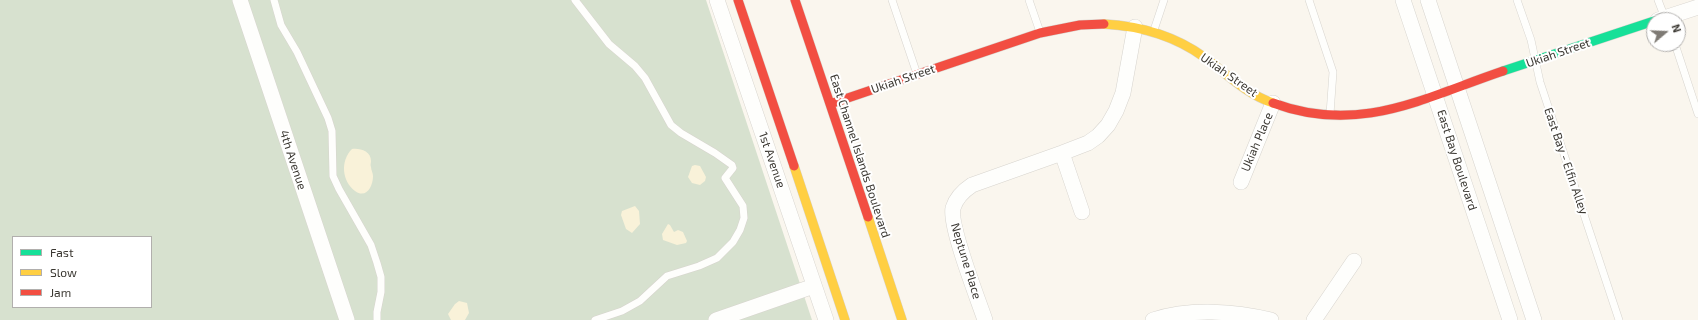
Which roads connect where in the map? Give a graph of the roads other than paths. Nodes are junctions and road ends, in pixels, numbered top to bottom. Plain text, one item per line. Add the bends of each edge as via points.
1 (240, 0) edge
2 (274, 0) edge
3 (575, 0) edge
4 (717, 0) edge
5 (738, 0) edge
6 (796, 0) edge
7 (892, 0) edge
8 (1029, 0) edge
9 (1164, 0) edge
10 (1309, 0) edge
11 (1403, 0) edge
12 (1428, 0) edge
13 (1517, 0) edge
14 (1658, 0) edge
15 (1698, 7) edge
16 (1660, 12) edge
17 (1684, 12) edge
18 (1646, 25) edge
19 (1135, 27) junction
20 (1153, 32) junction
21 (1040, 33) junction
22 (1678, 52) edge
23 (1535, 60) junction
24 (917, 74) junction
25 (1457, 88) junction
26 (1435, 95) junction
27 (1273, 103) junction
28 (830, 104) junction
29 (1698, 114) edge
30 (1330, 116) junction
31 (1062, 153) junction
32 (1241, 182) dead end
33 (1082, 212) dead end
34 (1354, 261) dead end
35 (814, 286) junction
36 (347, 320) edge
37 (377, 320) edge
38 (595, 320) edge
39 (716, 320) edge
40 (826, 320) edge
41 (845, 320) edge
42 (902, 320) edge
43 (985, 320) edge
44 (1153, 320) edge
45 (1271, 320) edge
46 (1314, 320) edge
47 (1510, 320) edge
48 (1534, 320) edge
49 (1619, 320) edge

1 - 36 street, 4th Avenue
2 - 37 lane via 281,25 328,118 332,131 333,176 371,245 377,263 381,277
3 - 38 lane via 609,44 645,78 671,125 681,134 732,165 725,178 743,206 744,218 733,242 717,258 667,276 640,301 622,311
4 - 35 street, 1st Avenue
5 - 41 street
6 - 28 street, East Channel Islands Boulevard
7 - 24 lane
8 - 21 lane
9 - 20 lane
10 - 30 lane via 1334,72
11 - 26 street, East Bay Boulevard
12 - 25 street, East Bay Boulevard
13 - 23 lane, East Bay - Elfin Alley
14 - 16 lane
15 - 17 street, Ukiah Street
18 - 23 street, Ukiah Street
19 - 20 street, Ukiah Street
19 - 21 street, Ukiah Street via 1104,23 1083,24
19 - 31 street, Neptune Place via 1123,92 1108,125 1088,143
20 - 27 street, Ukiah Street via 1176,40 1240,86
21 - 24 street, Ukiah Street
22 - 29 lane
23 - 25 street, Ukiah Street
23 - 49 lane, East Bay - Elfin Alley via 1540,82
24 - 28 street, Ukiah Street
25 - 26 street, Ukiah Street
25 - 48 street, East Bay Boulevard
26 - 30 street, Ukiah Street via 1381,112
26 - 47 street, East Bay Boulevard
27 - 30 street, Ukiah Street via 1307,113
27 - 32 street, Ukiah Place
28 - 42 street, East Channel Islands Boulevard
31 - 33 street
31 - 43 street, Neptune Place via 972,185 957,199 953,209 955,227
34 - 46 street
35 - 39 street
35 - 40 street, 1st Avenue
44 - 45 street via 1187,313 1230,313

